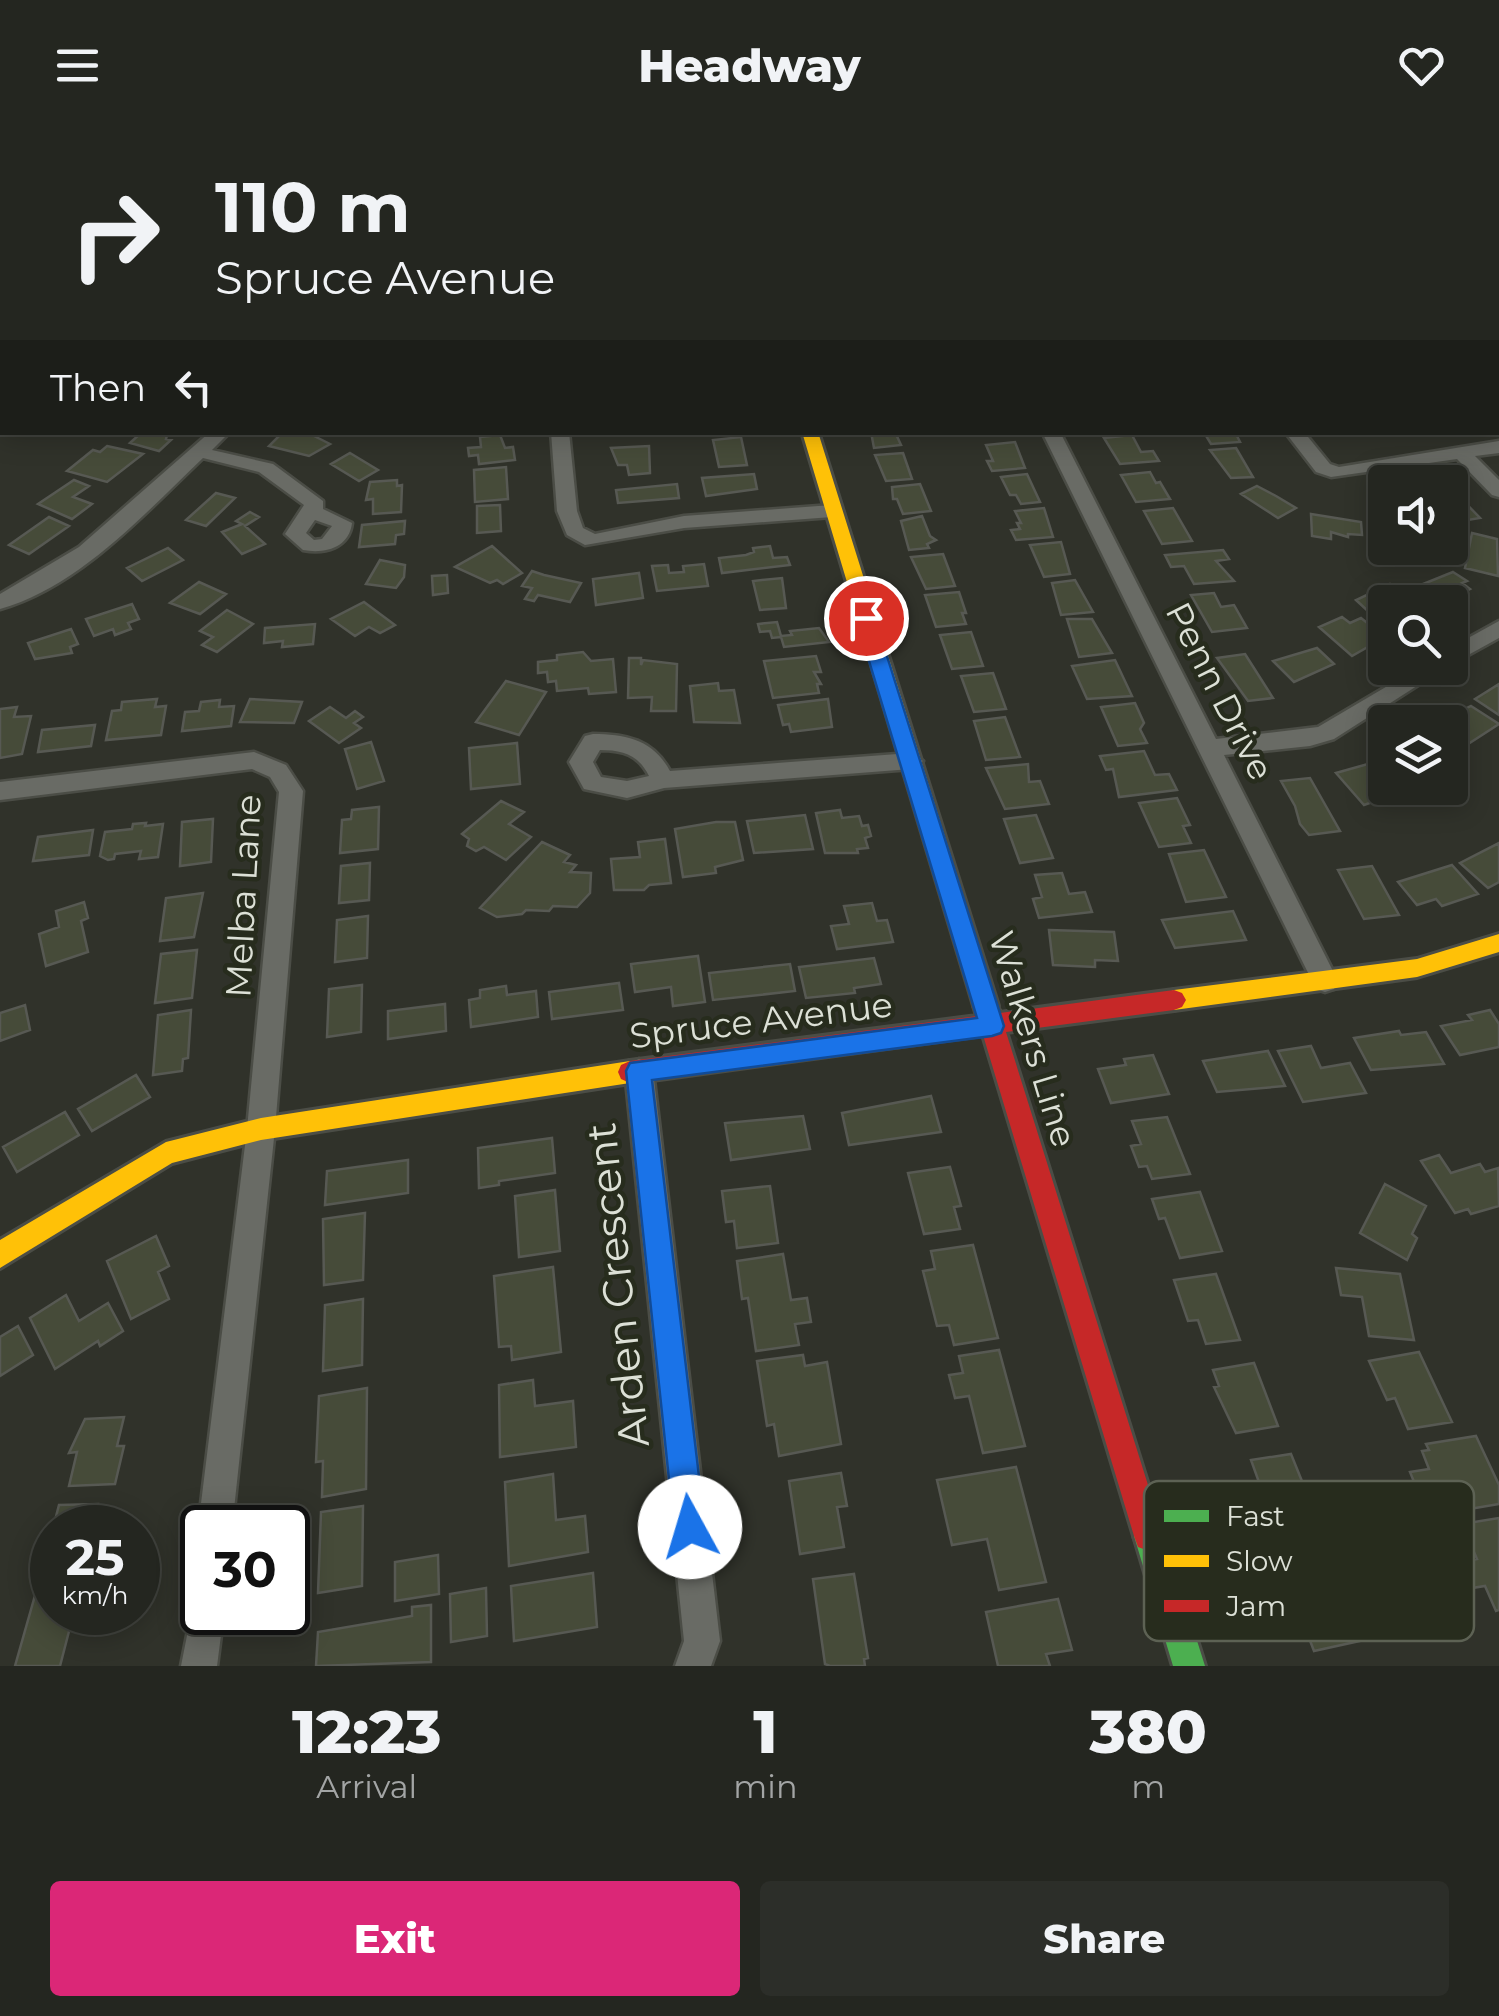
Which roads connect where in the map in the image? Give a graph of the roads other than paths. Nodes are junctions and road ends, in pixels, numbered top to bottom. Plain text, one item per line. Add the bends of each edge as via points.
1 (218, 435) edge
2 (560, 435) edge
3 (811, 435) edge
4 (1053, 435) edge
5 (1296, 435) edge
6 (1499, 447) edge
7 (199, 452) junction
8 (1464, 456) junction
9 (1499, 492) edge
10 (308, 510) dead end
11 (832, 511) junction
12 (0, 602) edge
13 (1499, 628) edge
14 (1468, 647) edge
15 (1406, 685) edge
16 (1210, 748) junction
17 (911, 761) junction
18 (662, 780) dead end
19 (0, 792) edge
20 (1499, 943) edge
21 (1325, 981) junction
22 (992, 1026) junction
23 (638, 1071) junction
24 (261, 1130) junction
25 (0, 1255) edge
26 (219, 1505) edge
27 (1144, 1520) edge
28 (203, 1635) edge
29 (1181, 1641) edge
30 (200, 1666) edge
31 (694, 1666) edge
32 (1189, 1666) edge

1 - 7 street
2 - 11 street via 567,511 574,531 592,541 684,522
3 - 11 main road, Walkers Line
4 - 16 street, Penn Drive
5 - 8 street via 1323,468 1338,473
6 - 8 street
7 - 10 street via 266,468 316,505
7 - 12 street via 61,571
8 - 9 street
11 - 17 main road, Walkers Line
13 - 14 street
15 - 16 street via 1326,733
16 - 21 street, Penn Drive
17 - 18 street
17 - 22 main road, Walkers Line
19 - 24 street, Melba Lane via 254,760 278,771 291,791
20 - 21 main road, Spruce Avenue via 1418,968
21 - 22 main road, Spruce Avenue
22 - 23 main road, Spruce Avenue
22 - 27 main road, Walkers Line
23 - 24 main road, Spruce Avenue
23 - 31 street, Arden Crescent via 702,1641
24 - 25 main road, Spruce Avenue via 166,1152
24 - 26 street
28 - 30 street
29 - 32 main road, Walkers Line

